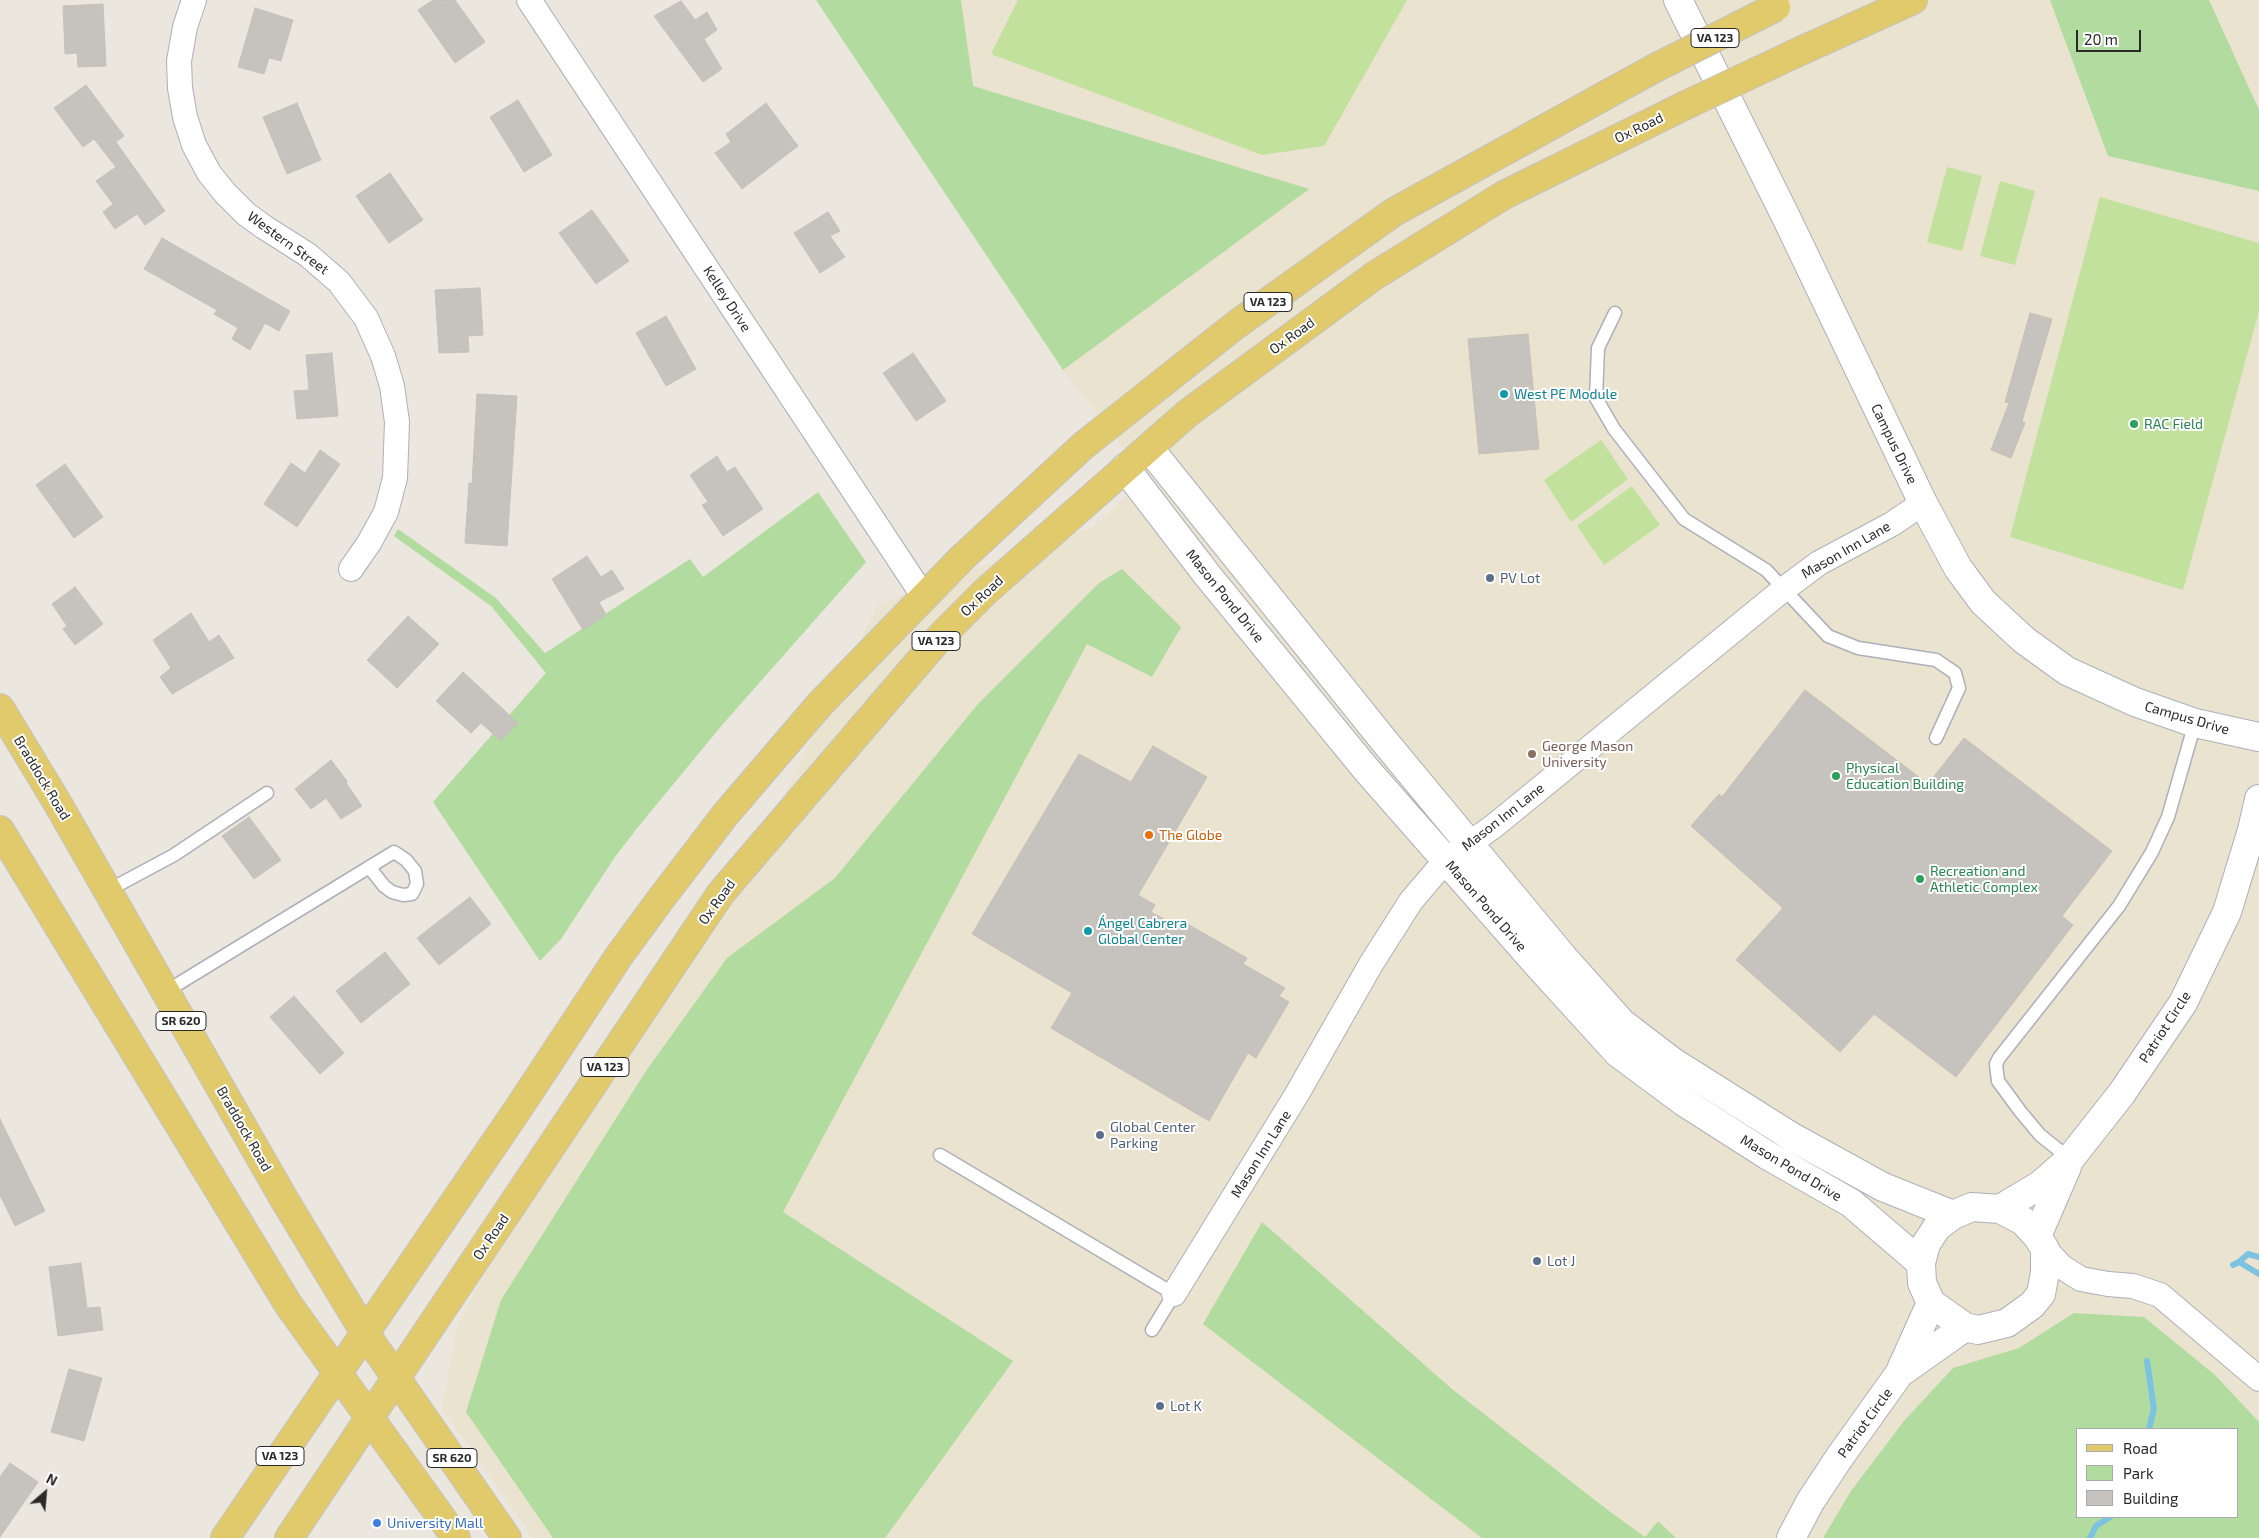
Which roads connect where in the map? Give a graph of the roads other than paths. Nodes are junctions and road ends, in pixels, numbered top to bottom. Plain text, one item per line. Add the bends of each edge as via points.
1 (194, 0) edge
2 (529, 0) edge
3 (1678, 0) edge
4 (1913, 0) edge
5 (1784, 4) edge
6 (1616, 313) dead end
7 (1149, 448) junction
8 (1125, 468) junction
9 (1923, 504) junction
10 (350, 569) dead end
11 (1784, 589) junction
12 (986, 591) junction
13 (924, 597) junction
14 (890, 696) junction
15 (0, 708) edge
16 (2195, 723) junction
17 (2259, 737) edge
18 (1936, 738) dead end
19 (267, 793) dead end
20 (2259, 799) edge
21 (0, 830) edge
22 (1470, 845) junction
23 (1446, 860) junction
24 (369, 867) dead end
25 (107, 891) junction
26 (165, 992) junction
27 (940, 1155) dead end
28 (2070, 1159) junction
29 (2000, 1209) junction
30 (1953, 1215) junction
31 (2041, 1243) junction
32 (1921, 1264) junction
33 (2081, 1279) junction
34 (1174, 1294) junction
35 (2040, 1294) junction
36 (1931, 1303) junction
37 (1965, 1327) junction
38 (1152, 1330) dead end
39 (365, 1333) junction
40 (1899, 1374) junction
41 (337, 1375) junction
42 (397, 1378) junction
43 (2259, 1379) edge
44 (369, 1419) junction
45 (225, 1538) edge
46 (288, 1538) edge
47 (456, 1538) edge
48 (507, 1538) edge
49 (1791, 1538) edge

1 - 10 street, Western Street via 185,27 179,70 184,117 194,145 209,173 246,214 308,255 339,282 366,318 384,356 392,386 396,422 395,478 386,512
2 - 13 street, Kelley Drive
3 - 9 street, Campus Drive via 1782,208
4 - 7 main road, Ox Road / VA 123, bridge via 1686,105 1504,195 1374,276 1188,413
5 - 13 main road, VA 123, bridge via 1655,68 1394,212 1236,324 1084,445 1034,489
6 - 11 lane via 1598,348 1596,398 1614,429 1684,519 1766,570
7 - 8 main road, Ox Road / VA 123
7 - 22 street, Mason Pond Drive
8 - 12 main road, Ox Road / VA 123
8 - 23 street, Mason Pond Drive via 1208,576
9 - 11 street, Mason Inn Lane via 1819,563
9 - 16 street, Campus Drive via 1958,568 1978,595 2024,640 2067,671 2135,702
11 - 18 lane via 1828,636 1858,648 1936,660 1955,673 1959,688
11 - 22 street, Mason Inn Lane
12 - 13 main road via 965,598
12 - 14 main road, Ox Road / VA 123 via 941,636
13 - 14 main road via 926,624 920,645
13 - 39 main road, VA 123 via 820,704 725,815 660,900
14 - 42 main road, Ox Road / VA 123 via 721,893
15 - 25 main road, Braddock Road / SR 620
16 - 17 street, Campus Drive
16 - 28 lane via 2168,817 2152,852 2119,906 1996,1064 1998,1081 2020,1111 2040,1135
19 - 25 lane via 174,855
20 - 28 street, Patriot Circle via 2226,912 2183,1003 2122,1093
21 - 41 main road, SR 620 via 288,1304
22 - 23 street, Mason Inn Lane
22 - 30 street, Mason Pond Drive via 1622,1023 1673,1062 1792,1137 1874,1182
23 - 32 street, Mason Pond Drive via 1618,1052 1684,1102 1851,1204
23 - 34 street, Mason Inn Lane via 1410,901 1380,948 1297,1094
24 - 26 lane
25 - 26 main road, Braddock Road / SR 620
26 - 39 main road, Braddock Road / SR 620
27 - 34 lane
28 - 29 street, Patriot Circle via 2040,1185
28 - 31 street
29 - 30 street via 1972,1207
29 - 31 street via 2023,1221
30 - 32 street via 1937,1227 1926,1244
31 - 33 street via 2062,1267
31 - 35 street via 2045,1272
32 - 36 street via 1922,1283
33 - 35 street via 2060,1284
33 - 43 street via 2134,1286 2160,1294
34 - 38 lane, Mason Inn Lane
35 - 37 street via 2007,1323 1978,1330
36 - 37 street
36 - 40 street, Patriot Circle
37 - 40 street
39 - 41 main road, VA 123
39 - 42 main road, Braddock Road / SR 620
40 - 49 street, Patriot Circle via 1810,1502
41 - 44 main road, SR 620
41 - 45 main road, VA 123
42 - 44 main road, Ox Road / VA 123
42 - 48 main road, Braddock Road / SR 620
44 - 46 main road, Ox Road / VA 123
44 - 47 main road, SR 620

